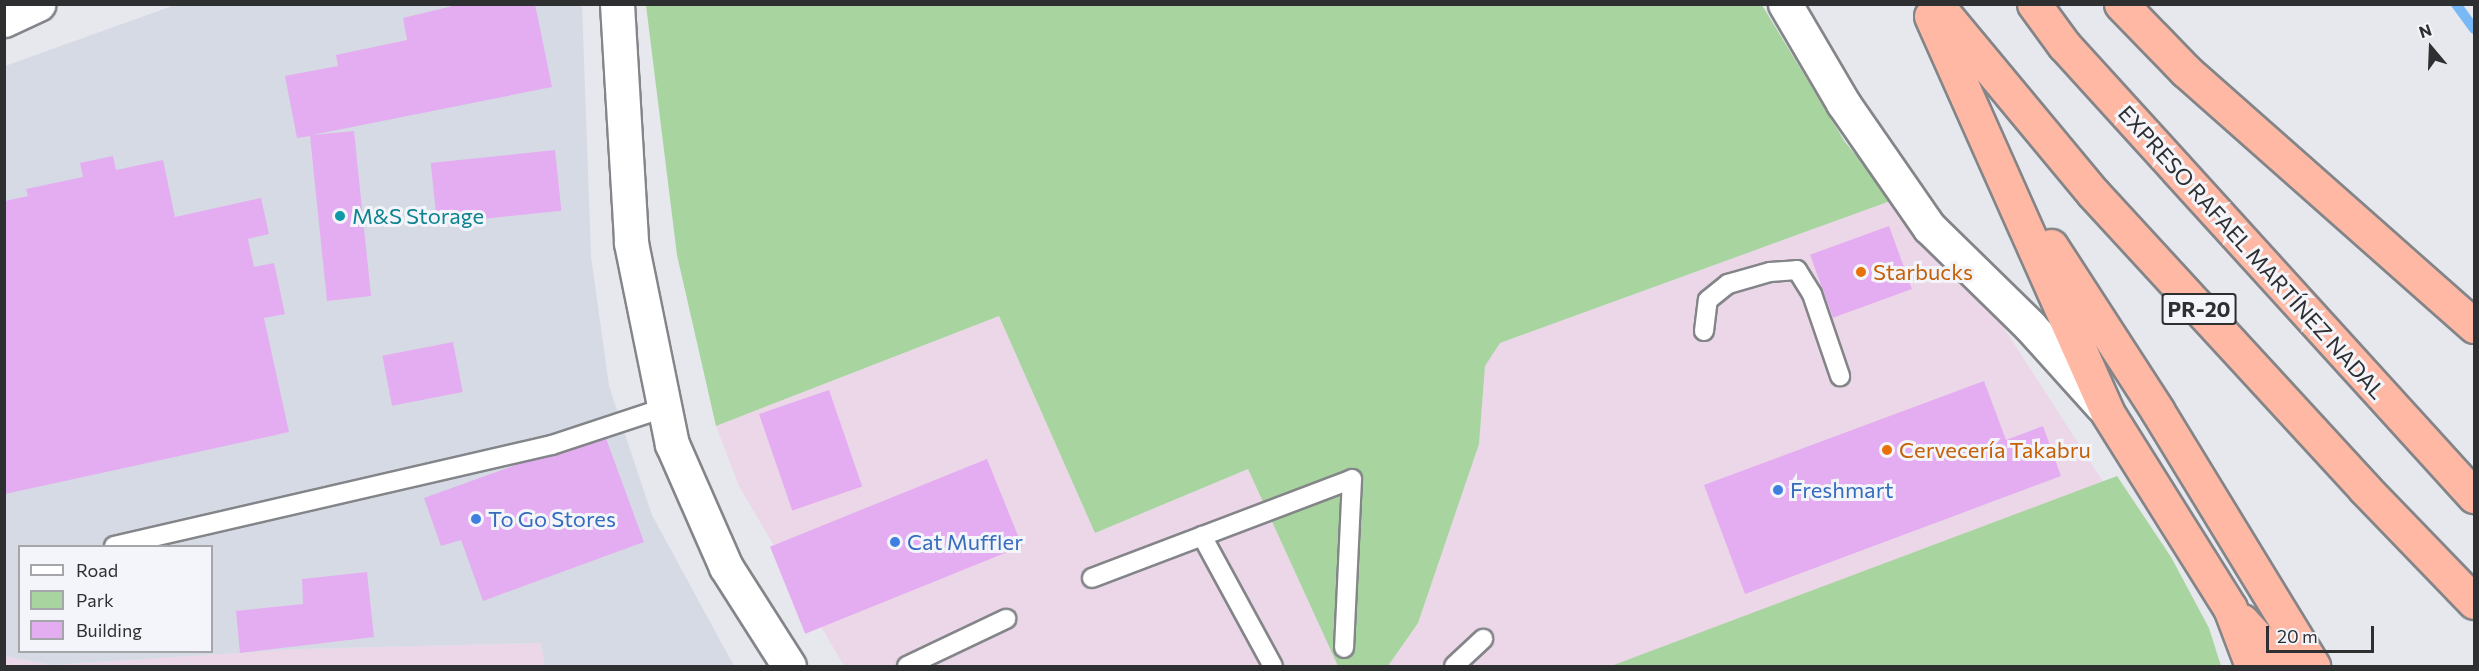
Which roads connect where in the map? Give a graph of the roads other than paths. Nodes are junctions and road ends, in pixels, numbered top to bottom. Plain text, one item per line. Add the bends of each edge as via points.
1 (39, 4) edge
2 (617, 4) edge
3 (1785, 4) edge
4 (1926, 4) edge
5 (1936, 4) edge
6 (2034, 4) edge
7 (2121, 4) edge
8 (4, 20) edge
9 (1992, 157) junction
10 (2475, 326) edge
11 (1704, 331) dead end
12 (1840, 376) dead end
13 (664, 408) junction
14 (2107, 412) junction
15 (2475, 496) edge
16 (1202, 536) junction
17 (118, 545) edge
18 (1092, 578) dead end
19 (2475, 602) edge
20 (2230, 608) junction
21 (1006, 619) dead end
22 (1483, 639) dead end
23 (1344, 648) dead end
24 (912, 665) edge
25 (789, 666) edge
26 (1273, 666) edge
27 (1454, 666) edge
28 (2252, 666) edge
29 (2283, 666) edge
30 (2313, 666) edge

1 - 8 street
2 - 13 street via 632,243
3 - 14 street via 1843,103 1929,226 2030,326
4 - 9 highway
5 - 19 highway, PR-20 via 2093,193 2365,489
6 - 15 highway, EXPRESO RAFAEL MARTÍNEZ NADAL via 2064,45
7 - 10 highway via 2186,70
9 - 14 highway
9 - 30 highway via 2157,410
11 - 12 lane via 1708,300 1728,284 1770,272 1797,270 1812,294
13 - 17 lane via 552,445
13 - 25 street via 672,444 726,567
14 - 20 highway
16 - 18 lane
16 - 23 lane via 1352,479
16 - 26 lane
20 - 28 highway
20 - 29 highway
21 - 24 lane
22 - 27 lane

